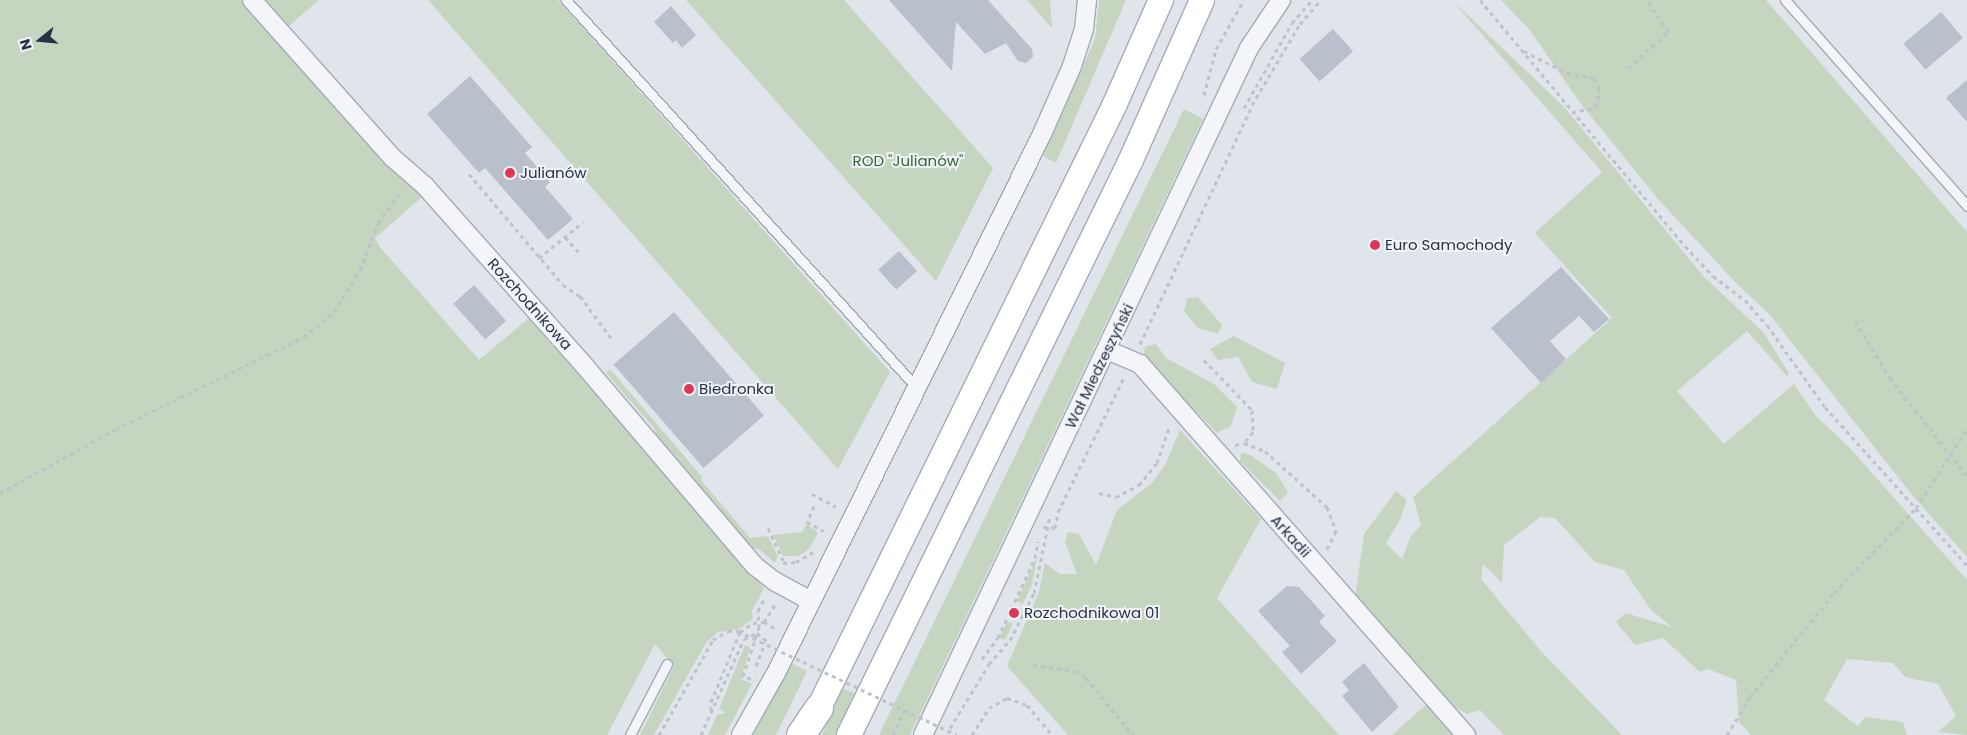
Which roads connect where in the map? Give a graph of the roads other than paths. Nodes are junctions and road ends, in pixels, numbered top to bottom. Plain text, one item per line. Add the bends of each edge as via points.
1 (252, 0) edge
2 (566, 0) edge
3 (1087, 0) edge
4 (1161, 0) edge
5 (1202, 0) edge
6 (1281, 0) edge
7 (1785, 0) edge
8 (1967, 206) edge
9 (1107, 350) junction
10 (916, 387) junction
11 (811, 601) junction
12 (667, 664) dead end
13 (819, 708) junction
14 (630, 735) edge
15 (742, 735) edge
16 (801, 735) edge
17 (806, 735) edge
18 (849, 735) edge
19 (923, 735) edge
20 (1466, 735) edge

1 - 11 street, Rozchodnikowa via 393,158 414,174 583,364 755,566
2 - 10 lane
3 - 10 street via 1084,29 1072,66
4 - 13 main road via 1111,113
5 - 18 main road via 1130,162
6 - 9 street, Wał Miedzeszyński via 1250,48
7 - 8 lane
9 - 19 street, Wał Miedzeszyński
9 - 20 street, Arkadii via 1140,364
10 - 11 street
11 - 15 street
12 - 14 lane
13 - 16 highway
13 - 17 main road

